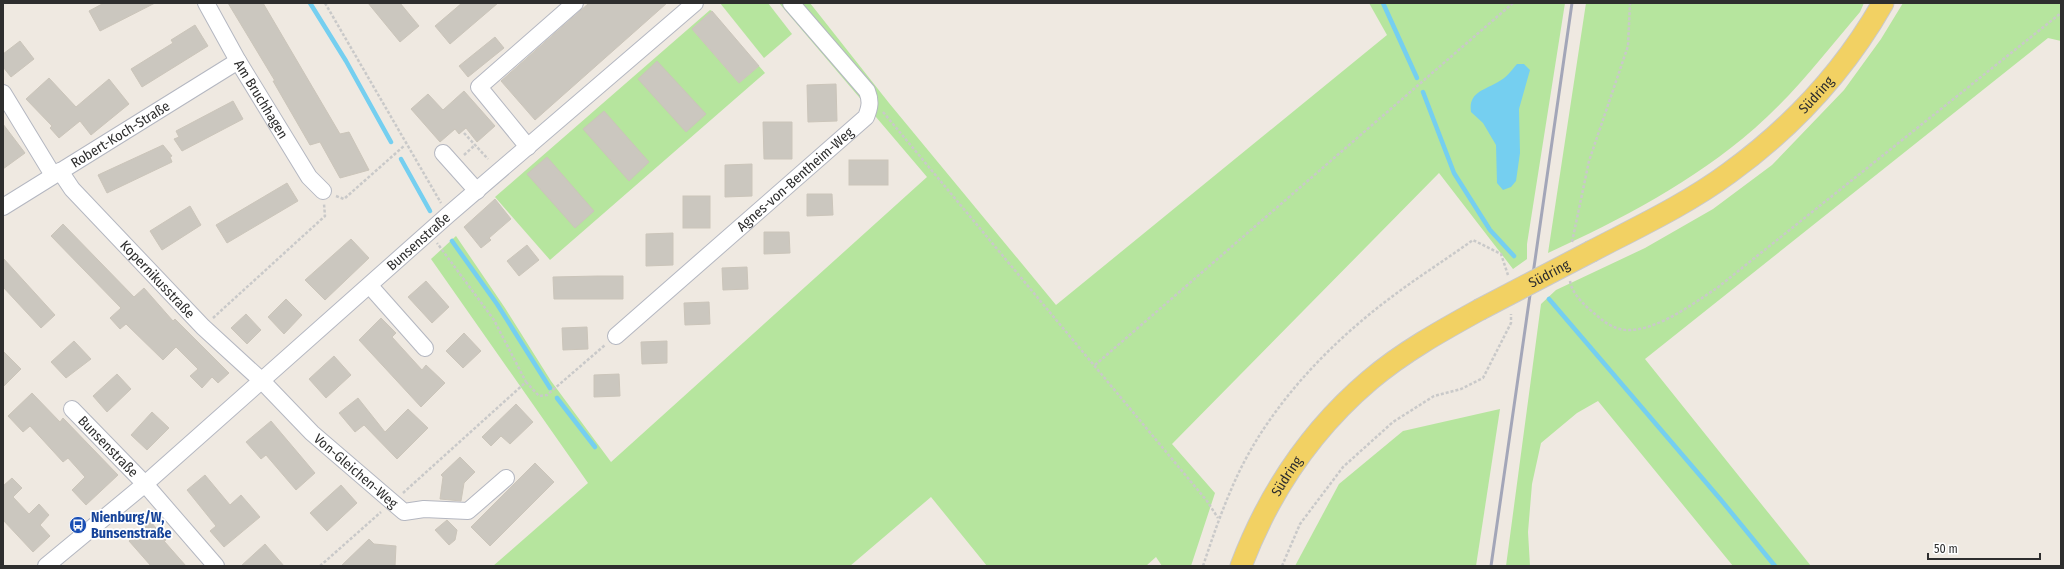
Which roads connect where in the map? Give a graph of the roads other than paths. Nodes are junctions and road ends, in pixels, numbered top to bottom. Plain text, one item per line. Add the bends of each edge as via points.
1 (206, 3) edge
2 (575, 3) edge
3 (695, 3) edge
4 (791, 3) edge
5 (1883, 3) edge
6 (238, 61) junction
7 (3, 93) edge
8 (528, 147) junction
9 (443, 153) dead end
10 (56, 173) junction
11 (477, 191) junction
12 (323, 192) road end
13 (3, 207) edge
14 (370, 286) junction
15 (616, 336) road end
16 (425, 348) dead end
17 (262, 381) junction
18 (72, 409) dead end
19 (506, 478) dead end
20 (145, 484) junction
21 (46, 566) edge
22 (216, 566) edge
23 (1241, 566) edge

1 - 6 street, Am Bruchhagen
2 - 8 street via 479,87
3 - 8 street, Bunsenstraße
4 - 15 street, Agnes-von-Bentheim-Weg via 867,91 870,106 866,117
5 - 23 main road, Südring, bridge via 1856,46 1826,83 1795,117 1728,174 1694,196 1413,348 1370,380 1335,413 1300,455 1273,498 1250,542
6 - 10 street, Robert-Koch-Straße
6 - 12 street, Am Bruchhagen via 309,177
7 - 10 street, Kopernikusstraße
8 - 11 street, Bunsenstraße
9 - 11 street
10 - 13 street, Robert-Koch-Straße
10 - 17 street, Kopernikusstraße via 203,328
11 - 14 street, Bunsenstraße
14 - 16 street
14 - 17 street, Bunsenstraße
17 - 19 street, Von-Gleichen-Weg via 312,433 404,512 424,509 468,511
17 - 20 street, Bunsenstraße
18 - 20 street, Bunsenstraße
20 - 21 street, Bunsenstraße
20 - 22 street

